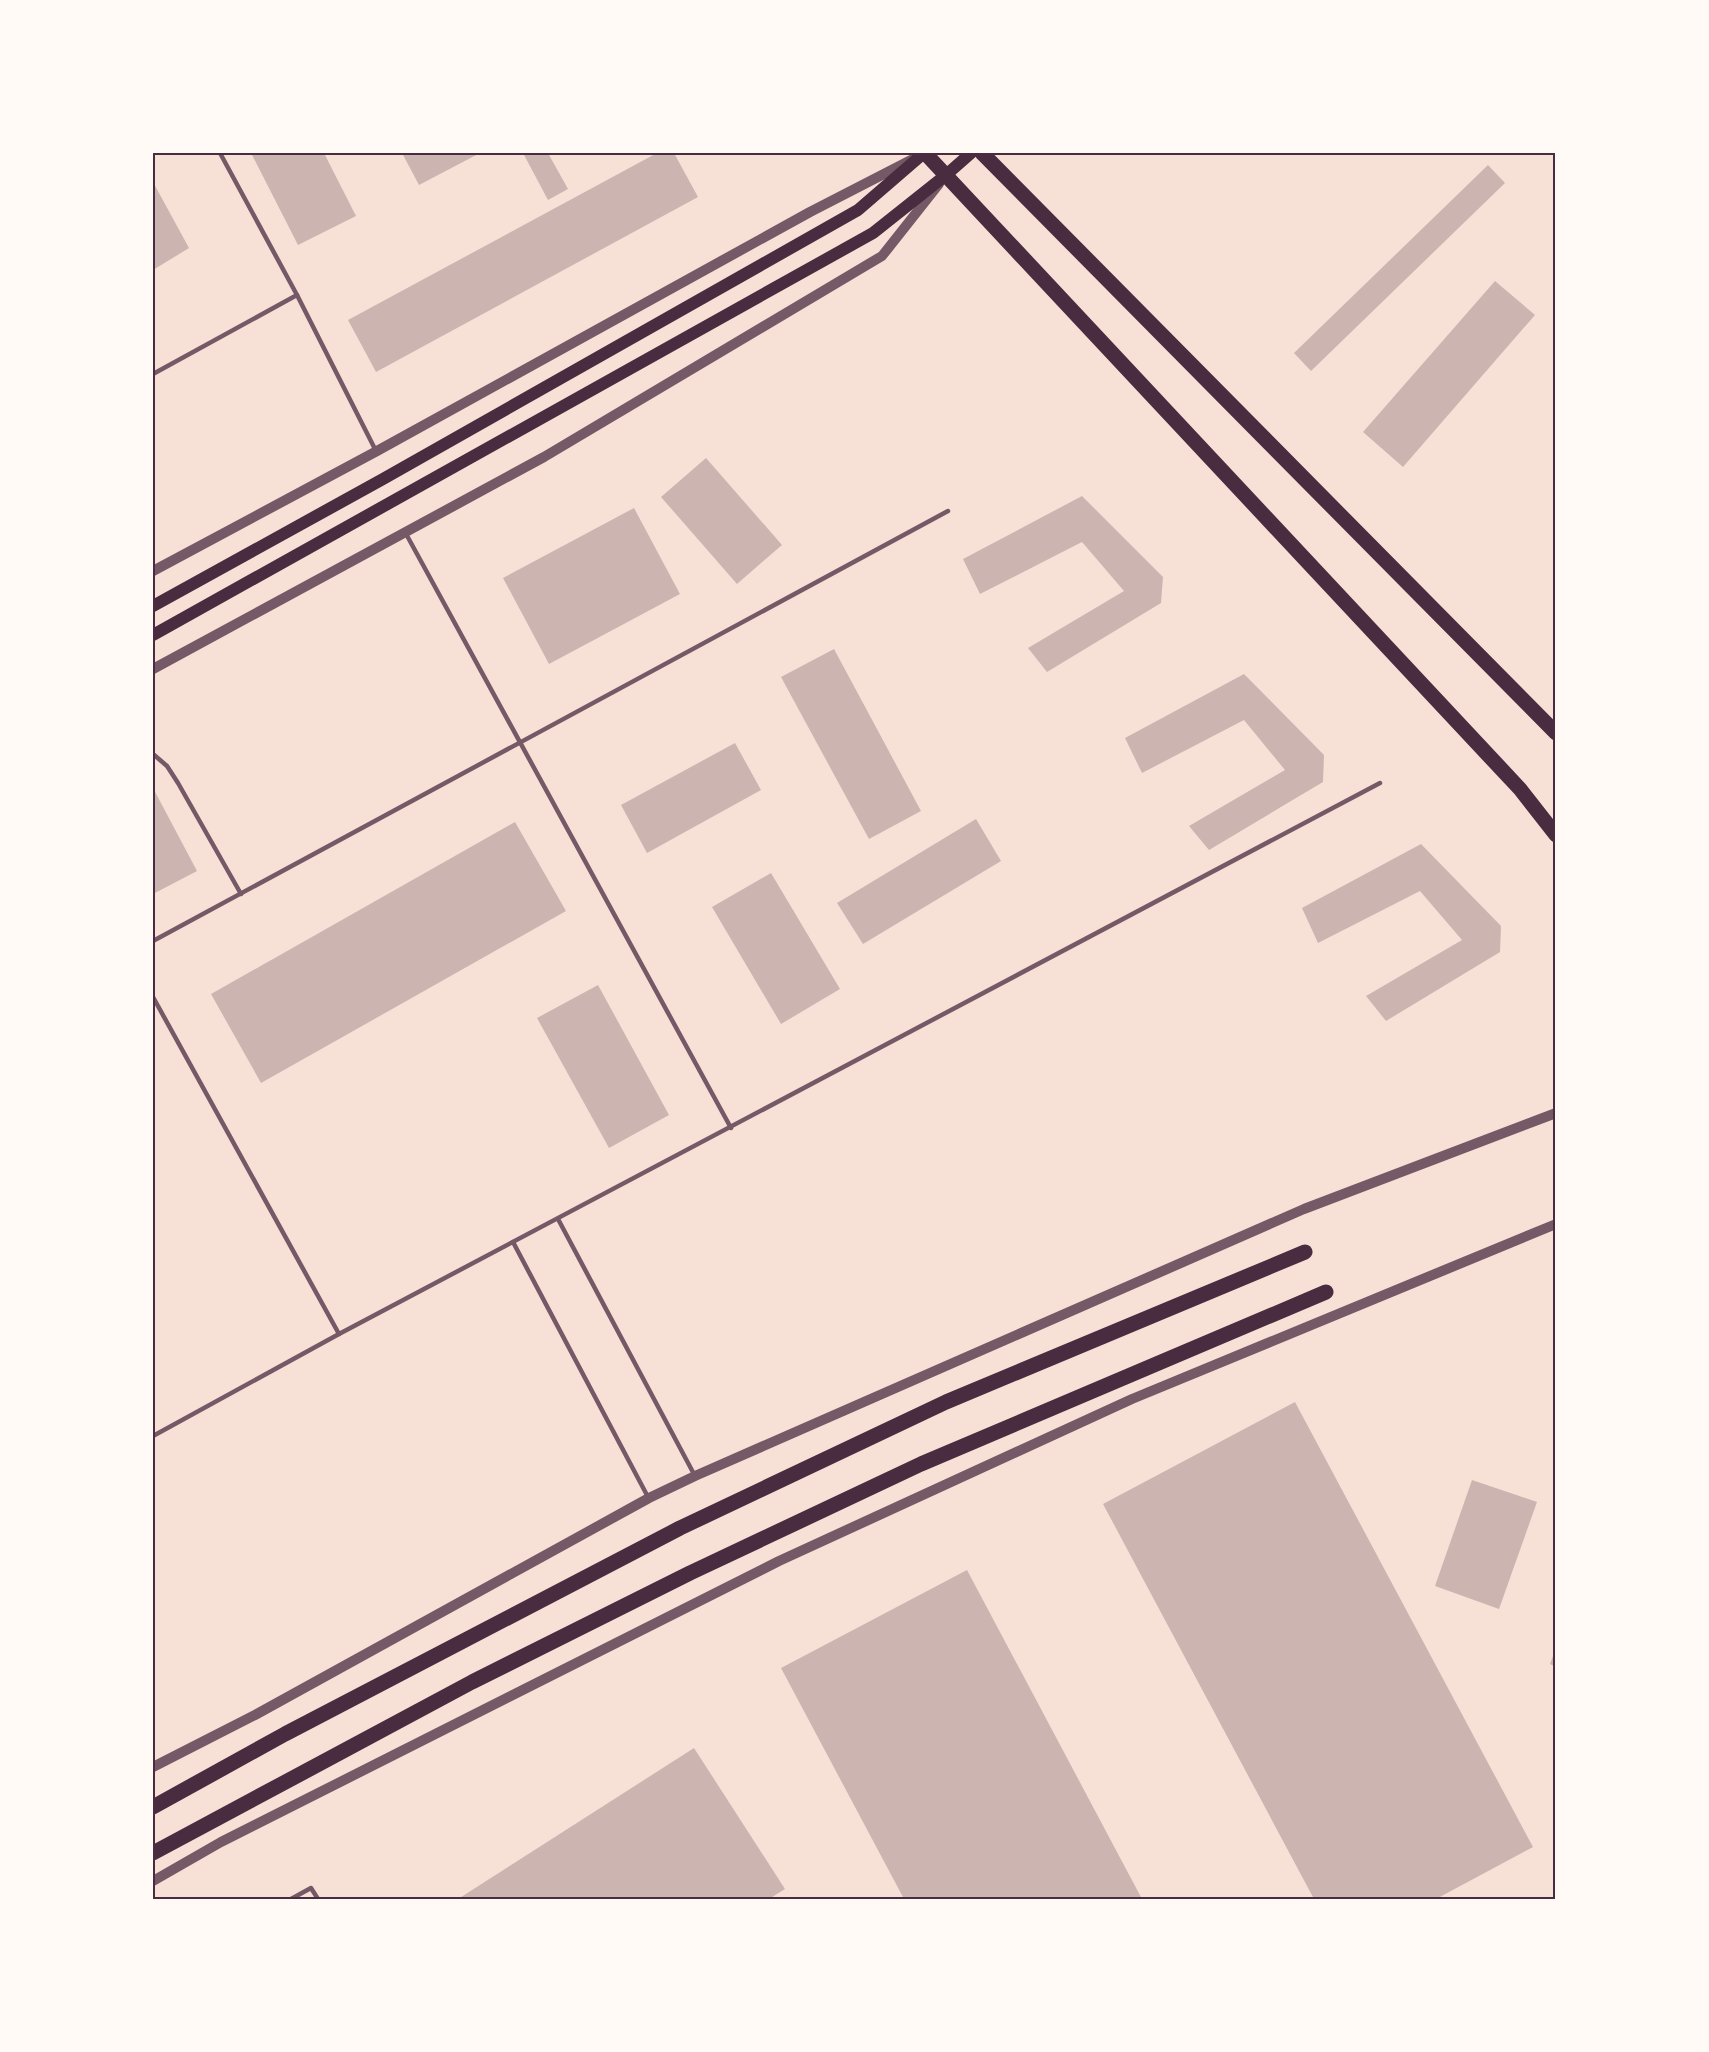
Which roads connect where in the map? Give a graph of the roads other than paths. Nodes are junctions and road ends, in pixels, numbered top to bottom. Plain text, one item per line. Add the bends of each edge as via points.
1 (220, 153) edge
2 (924, 153) edge
3 (971, 153) edge
4 (982, 153) edge
5 (946, 176) junction
6 (297, 295) junction
7 (153, 374) edge
8 (377, 452) junction
9 (948, 511) dead end
10 (405, 532) junction
11 (153, 571) edge
12 (153, 606) edge
13 (153, 634) edge
14 (153, 669) edge
15 (1556, 733) edge
16 (521, 742) junction
17 (153, 754) edge
18 (1380, 783) dead end
19 (1556, 835) edge
20 (241, 894) junction
21 (153, 941) edge
22 (153, 997) edge
23 (1556, 1113) edge
24 (731, 1128) junction
25 (558, 1219) junction
26 (1556, 1224) edge
27 (513, 1242) junction
28 (1305, 1252) dead end
29 (1326, 1292) dead end
30 (339, 1334) junction
31 (153, 1436) edge
32 (695, 1476) junction
33 (649, 1498) junction
34 (153, 1767) edge
35 (153, 1807) edge
36 (153, 1853) edge
37 (153, 1881) edge
38 (291, 1899) edge
39 (318, 1899) edge

1 - 6 lane
2 - 5 main road
2 - 8 street
2 - 12 main road via 858,210
3 - 5 main road
4 - 15 main road
5 - 10 street via 882,256 544,457
5 - 13 main road via 873,233
5 - 19 main road via 1520,789
6 - 7 lane
6 - 8 lane
8 - 11 street
9 - 16 lane
10 - 14 street
10 - 16 lane
16 - 20 lane
16 - 24 lane
17 - 20 lane via 178,783
18 - 24 lane
20 - 21 lane
22 - 30 lane
23 - 32 street via 1304,1209
24 - 25 lane
25 - 27 lane
25 - 32 lane
26 - 37 street via 1132,1399 778,1561 221,1842
27 - 30 lane
27 - 33 lane
28 - 35 main road via 946,1402 680,1528
29 - 36 main road via 921,1464 690,1573 472,1682
30 - 31 lane
32 - 33 street
33 - 34 street
38 - 39 lane via 311,1888

